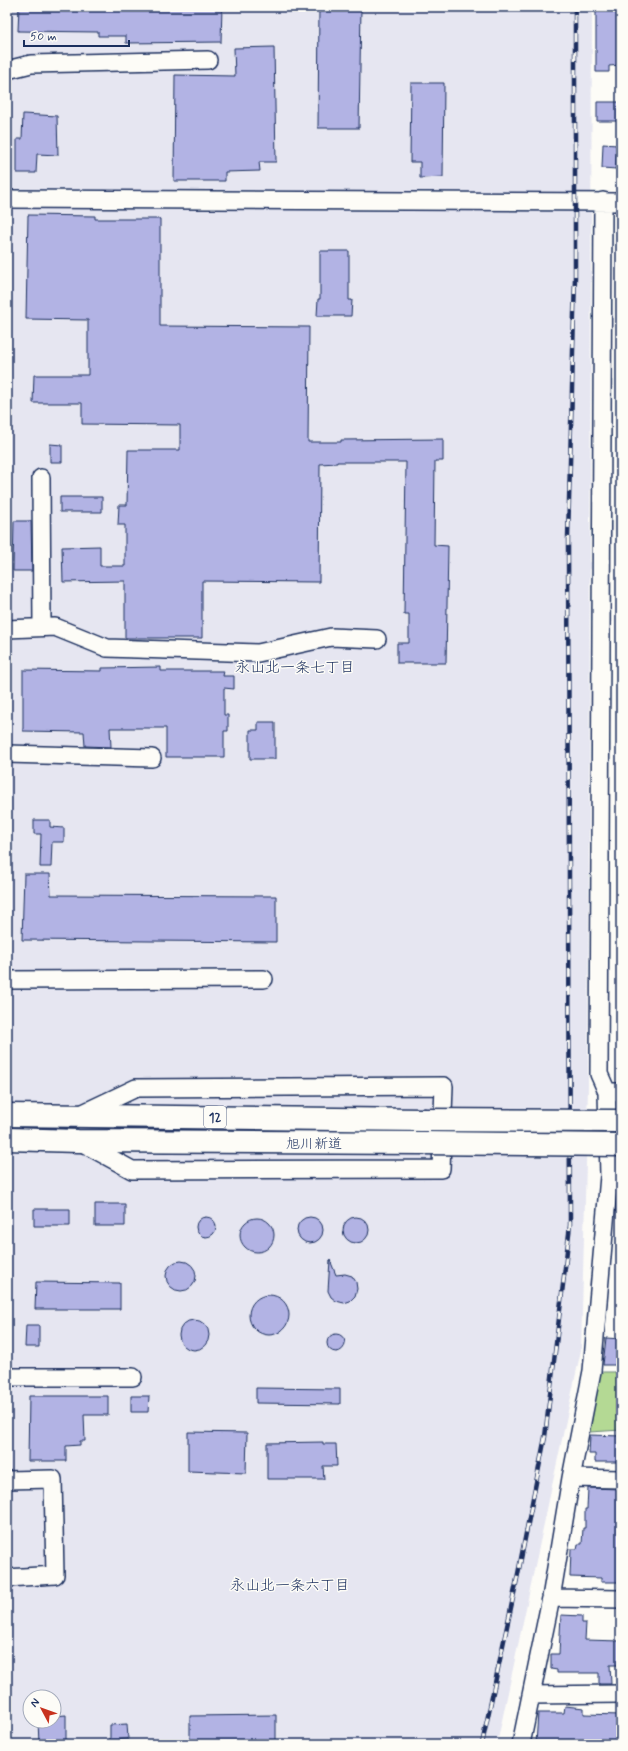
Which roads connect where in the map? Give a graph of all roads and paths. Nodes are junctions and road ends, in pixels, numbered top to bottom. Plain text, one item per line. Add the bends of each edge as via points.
1 (208, 60) dead end
2 (7, 70) edge
3 (7, 199) edge
4 (603, 201) junction
5 (621, 202) edge
6 (42, 478) dead end
7 (42, 627) junction
8 (7, 629) edge
9 (376, 639) dead end
10 (7, 754) edge
11 (152, 758) dead end
12 (264, 979) dead end
13 (7, 980) edge
14 (614, 1092) edge
15 (7, 1116) edge
16 (79, 1116) junction
17 (621, 1121) edge
18 (7, 1139) edge
19 (78, 1141) junction
20 (621, 1145) edge
21 (615, 1176) edge
22 (7, 1377) edge
23 (133, 1377) dead end
24 (571, 1478) junction
25 (621, 1479) edge
26 (7, 1480) edge
27 (7, 1578) edge
28 (551, 1598) junction
29 (621, 1598) edge
30 (621, 1694) edge
31 (531, 1695) junction
32 (521, 1744) edge

1 - 2 street via 31,64
3 - 4 street
4 - 5 street
4 - 14 street via 599,1074
6 - 7 street
7 - 8 street
7 - 9 street via 55,627 107,648 258,652 331,637
10 - 11 street
12 - 13 street
14 - 21 street
15 - 16 highway, 旭川新道 / 12
16 - 17 highway, 旭川新道 / 12, bridge
16 - 19 street via 136,1088 444,1086 441,1169 132,1170
18 - 19 highway, 旭川新道 / 12
19 - 20 highway, 旭川新道 / 12, bridge
21 - 24 street via 592,1371
22 - 23 street
24 - 25 street
24 - 28 street
26 - 27 street via 53,1479 55,1575
28 - 29 street
28 - 31 street
30 - 31 street
31 - 32 street

